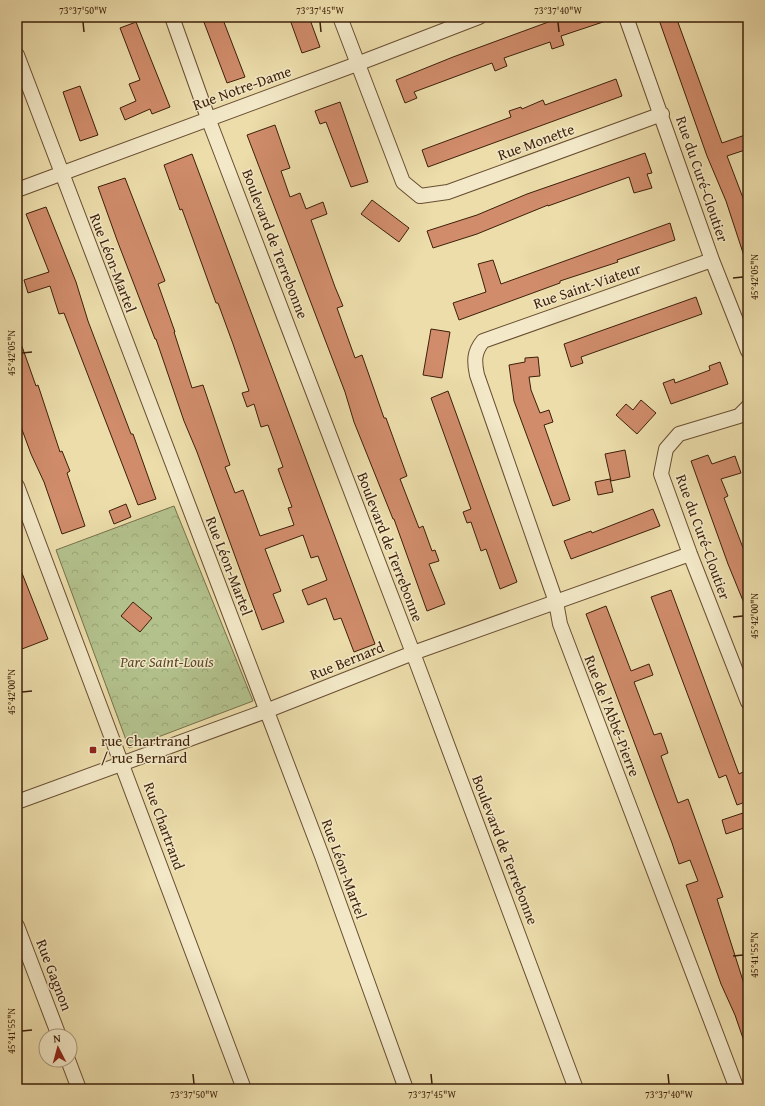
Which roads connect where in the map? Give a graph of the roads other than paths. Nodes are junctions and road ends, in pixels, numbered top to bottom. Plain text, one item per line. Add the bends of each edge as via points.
1 (172, 17) edge
2 (340, 17) edge
3 (478, 17) edge
4 (626, 17) edge
5 (17, 55) edge
6 (357, 64) junction
7 (662, 114) junction
8 (208, 118) junction
9 (61, 174) junction
10 (17, 190) edge
11 (712, 260) junction
12 (476, 349) joint
13 (748, 351) edge
14 (748, 407) edge
15 (17, 486) edge
16 (690, 554) junction
17 (556, 602) junction
18 (413, 653) junction
19 (748, 702) edge
20 (266, 711) junction
21 (122, 764) junction
22 (17, 802) edge
23 (17, 926) edge
24 (56, 1028) edge
25 (71, 1068) edge
26 (79, 1089) edge
27 (244, 1089) edge
28 (406, 1089) edge
29 (576, 1089) edge
30 (737, 1089) edge

1 - 8 street, Boulevard de Terrebonne
2 - 6 street
3 - 6 street, Rue Notre-Dame
4 - 7 street, Rue du Curé-Cloutier
5 - 9 street, Rue Léon-Martel
6 - 7 street, Rue Monette via 403,182 420,196 448,192
6 - 8 street, Rue Notre-Dame
7 - 11 street, Rue du Curé-Cloutier
8 - 9 street, Rue Notre-Dame
8 - 18 street, Boulevard de Terrebonne
9 - 10 street, Rue Notre-Dame
9 - 20 street, Rue Léon-Martel
11 - 12 street, Rue Saint-Viateur via 483,341
11 - 13 street, Rue du Curé-Cloutier
12 - 17 street, Rue de l'Abbé-Pierre via 474,362 477,375
14 - 16 street, Rue du Curé-Cloutier via 739,416 679,434 666,449 662,474
15 - 21 street, Rue Chartrand
16 - 17 street, Rue Bernard
16 - 19 street, Rue du Curé-Cloutier
17 - 18 street, Rue Bernard
17 - 30 street, Rue de l'Abbé-Pierre via 560,624
18 - 20 street, Rue Bernard
18 - 29 street, Boulevard de Terrebonne
20 - 21 street, Rue Bernard
20 - 28 street, Rue Léon-Martel via 322,856
21 - 22 street, Rue Bernard
21 - 27 street, Rue Chartrand
23 - 24 street, Rue Gagnon
25 - 26 street

